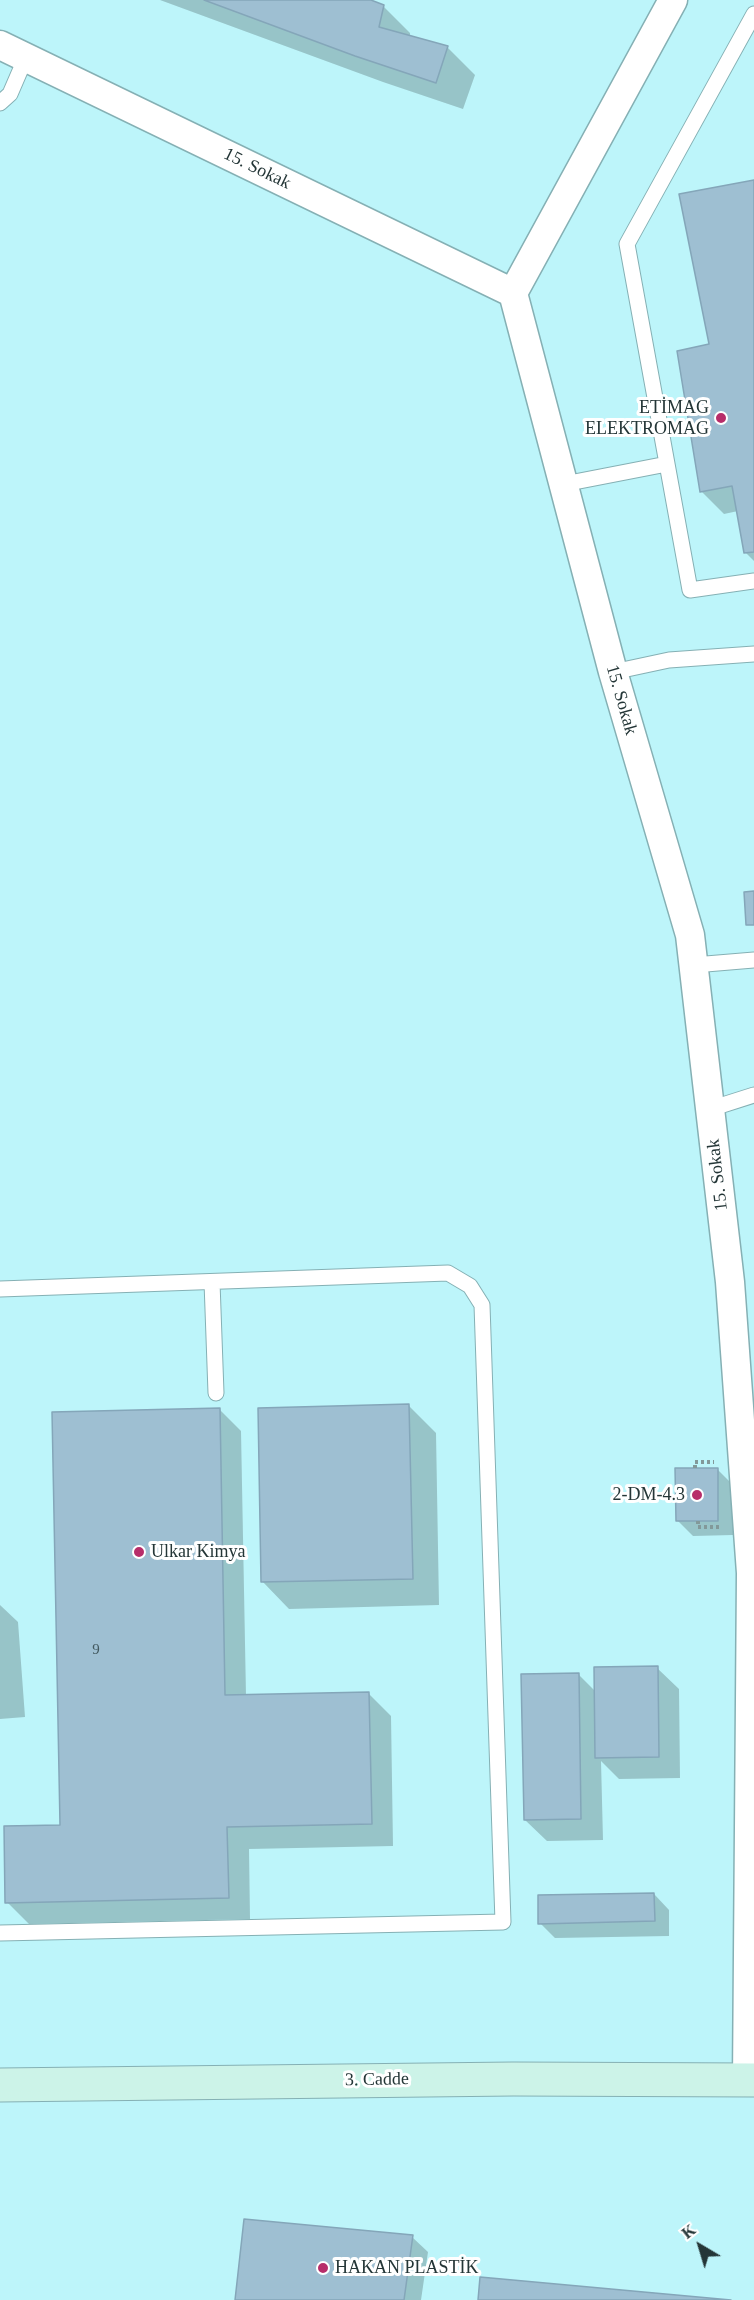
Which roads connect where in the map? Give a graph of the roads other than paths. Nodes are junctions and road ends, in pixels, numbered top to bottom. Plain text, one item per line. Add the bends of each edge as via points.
1 (673, 0) edge
2 (754, 14) edge
3 (0, 45) edge
4 (26, 57) junction
5 (0, 103) edge
6 (513, 292) junction
7 (667, 464) junction
8 (564, 484) junction
9 (754, 581) edge
10 (754, 654) edge
11 (613, 672) junction
12 (754, 960) edge
13 (693, 965) junction
14 (754, 1095) edge
15 (710, 1109) junction
16 (212, 1282) junction
17 (0, 1289) edge
18 (216, 1393) dead end
19 (0, 1933) edge
20 (750, 2081) edge
21 (0, 2085) edge

1 - 6 street
2 - 7 lane via 627,244
3 - 4 street, 15. Sokak
4 - 5 lane via 10,94
4 - 6 street, 15. Sokak
6 - 8 street, 15. Sokak
7 - 8 lane
7 - 9 lane via 690,590
8 - 11 street, 15. Sokak
10 - 11 lane via 669,660
11 - 13 street, 15. Sokak via 690,935
12 - 13 lane
13 - 15 street, 15. Sokak
14 - 15 lane
15 - 20 street, 15. Sokak via 730,1282 751,1574
16 - 17 lane
16 - 18 lane
16 - 19 lane via 448,1273 470,1286 482,1305 504,1922
20 - 21 street, 3. Cadde via 513,2079

